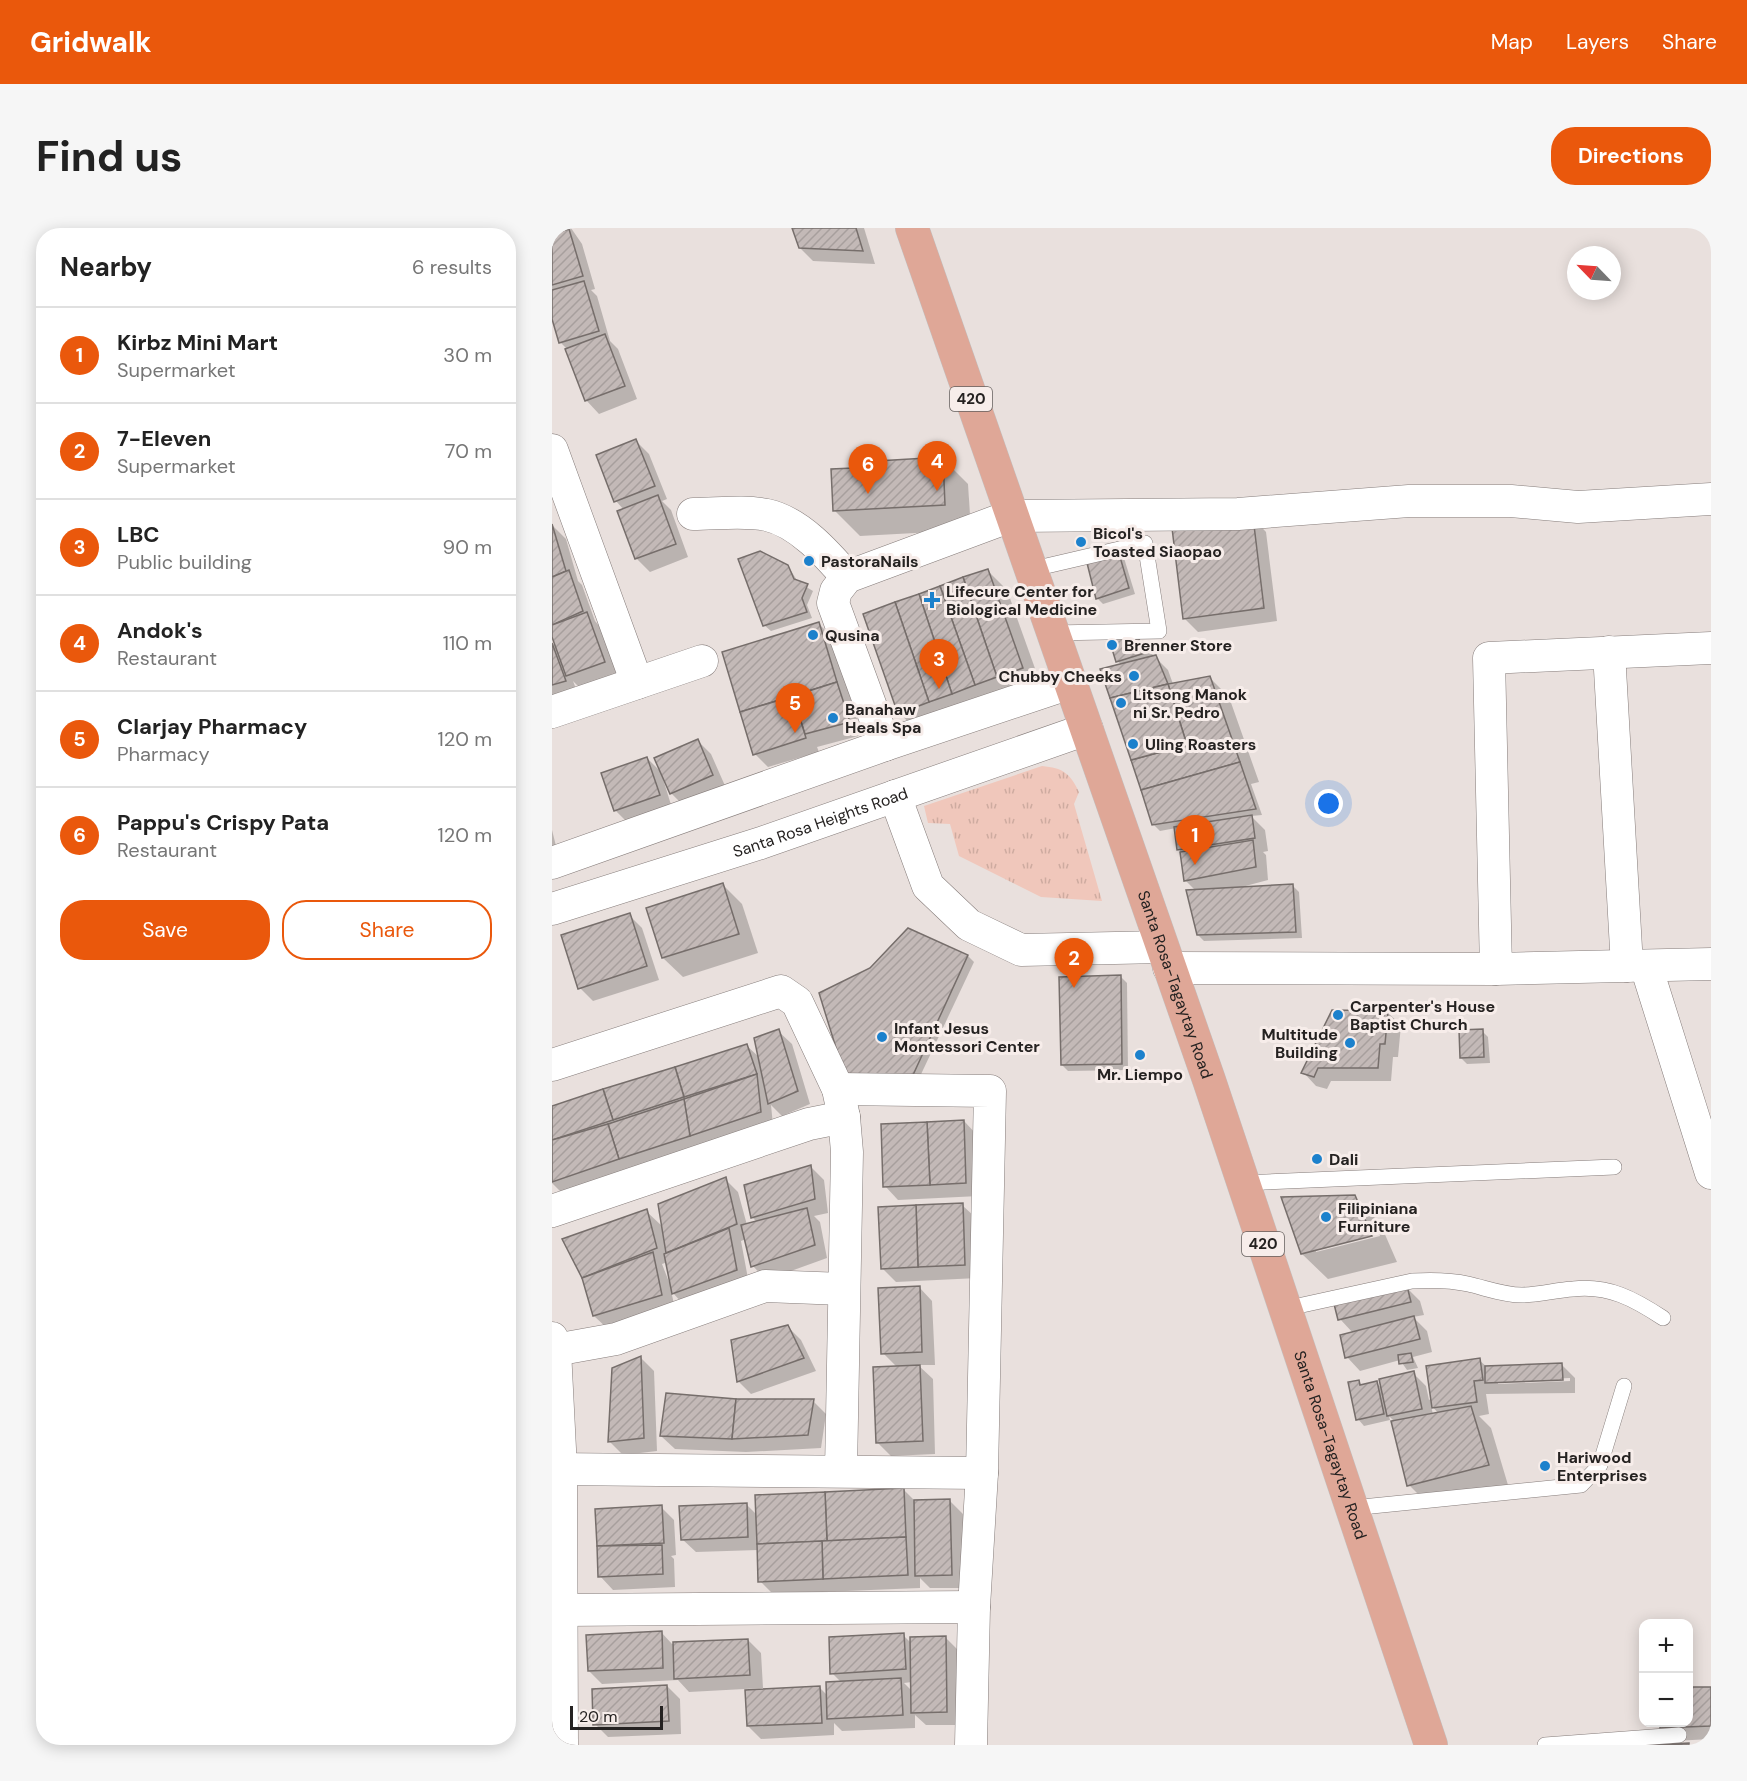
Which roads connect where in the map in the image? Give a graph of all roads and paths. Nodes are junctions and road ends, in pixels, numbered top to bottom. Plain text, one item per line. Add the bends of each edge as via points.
1 (912, 228) edge
2 (552, 450) edge
3 (1711, 499) edge
4 (693, 514) dead end
5 (1011, 516) junction
6 (1029, 570) junction
7 (847, 577) junction
8 (1052, 633) junction
9 (1711, 648) edge
10 (1609, 652) junction
11 (702, 661) dead end
12 (638, 683) junction
13 (1070, 683) junction
14 (552, 712) edge
15 (1087, 729) junction
16 (885, 745) junction
17 (797, 776) junction
18 (895, 796) junction
19 (717, 805) junction
20 (813, 824) junction
21 (732, 850) junction
22 (552, 863) edge
23 (552, 909) edge
24 (1166, 958) junction
25 (1711, 964) edge
26 (1636, 966) junction
27 (1496, 969) junction
28 (552, 1065) edge
29 (1699, 1099) edge
30 (841, 1103) junction
31 (1614, 1167) dead end
32 (1711, 1173) edge
33 (1242, 1183) junction
34 (552, 1210) edge
35 (843, 1289) junction
36 (1284, 1309) junction
37 (1663, 1318) dead end
38 (554, 1344) edge
39 (1624, 1386) dead end
40 (556, 1469) edge
41 (841, 1471) junction
42 (982, 1473) junction
43 (1352, 1508) junction
44 (974, 1606) junction
45 (562, 1610) junction
46 (1679, 1736) dead end
47 (562, 1745) edge
48 (971, 1745) edge
49 (1431, 1745) edge
50 (1545, 1745) edge

1 - 5 main road, Santa Rosa-Tagaytay Road / 420
2 - 12 street
3 - 5 street via 1578,507 1511,501 1409,501 1238,514
4 - 7 street via 768,515 822,548
5 - 6 main road, Santa Rosa-Tagaytay Road / 420
5 - 7 street
6 - 8 main road, Santa Rosa-Tagaytay Road / 420
6 - 8 lane via 1145,543 1159,631
7 - 16 street via 836,591 833,603
8 - 13 main road, Santa Rosa-Tagaytay Road / 420
9 - 10 street
10 - 26 street
10 - 27 street via 1489,658
11 - 12 street
12 - 14 street
13 - 15 main road, Santa Rosa-Tagaytay Road / 420
13 - 16 street
15 - 18 street, Santa Rosa Heights Road
15 - 24 main road, Santa Rosa-Tagaytay Road / 420
16 - 17 street
17 - 19 street
17 - 20 street
18 - 20 street, Santa Rosa Heights Road
18 - 24 street via 928,886 969,925 1021,950
19 - 21 street
19 - 22 street
20 - 21 street, Santa Rosa Heights Road
21 - 23 street, Santa Rosa Heights Road
24 - 27 street
24 - 33 main road, Santa Rosa-Tagaytay Road / 420
25 - 26 street
26 - 27 street
26 - 29 street
28 - 30 street via 781,991 797,1002
29 - 32 street
30 - 34 street via 809,1124
30 - 35 street via 847,1152
30 - 42 street via 990,1091
31 - 33 lane
33 - 36 main road, Santa Rosa-Tagaytay Road / 420
35 - 38 street via 765,1286 616,1339
35 - 41 street
36 - 37 lane via 1432,1280 1522,1295 1576,1288 1607,1289 1637,1301
36 - 43 main road, Santa Rosa-Tagaytay Road / 420
38 - 40 street
39 - 43 lane via 1600,1465 1581,1485
40 - 41 street
40 - 45 street
41 - 42 street
42 - 44 street
43 - 49 main road, Santa Rosa-Tagaytay Road / 420
44 - 45 street
44 - 48 street
45 - 47 street
46 - 50 lane

